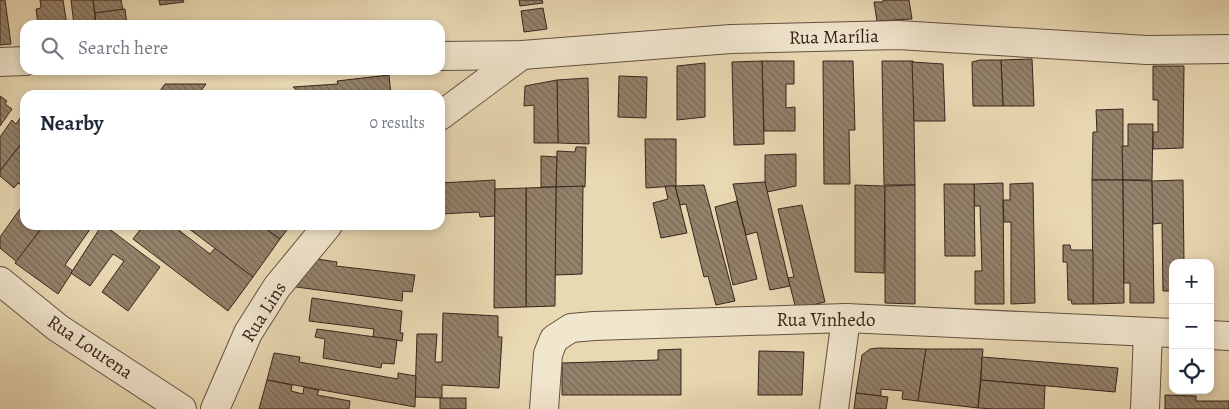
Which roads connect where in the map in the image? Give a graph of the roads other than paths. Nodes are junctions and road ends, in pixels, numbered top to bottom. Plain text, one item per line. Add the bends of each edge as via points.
1 (1229, 49) edge
2 (522, 55) junction
3 (445, 56) edge
4 (20, 61) edge
5 (0, 62) edge
6 (445, 112) edge
7 (324, 230) edge
8 (0, 281) edge
9 (846, 318) junction
10 (1161, 333) edge
11 (1214, 335) edge
12 (1229, 336) edge
13 (182, 409) edge
14 (215, 409) edge
15 (544, 409) edge
16 (834, 409) edge
17 (1145, 409) edge

1 - 2 street, Rua Marília via 1147,50 898,35 731,39
2 - 3 street, Rua Marília
2 - 6 street
4 - 5 street
7 - 14 street, Rua Lins via 277,287 248,333
8 - 13 street, Rua Lourena via 58,328
9 - 10 street, Rua Vinhedo
9 - 15 street, Rua Vinhedo via 571,328 554,339 548,354
9 - 16 street
10 - 17 street
11 - 12 street

